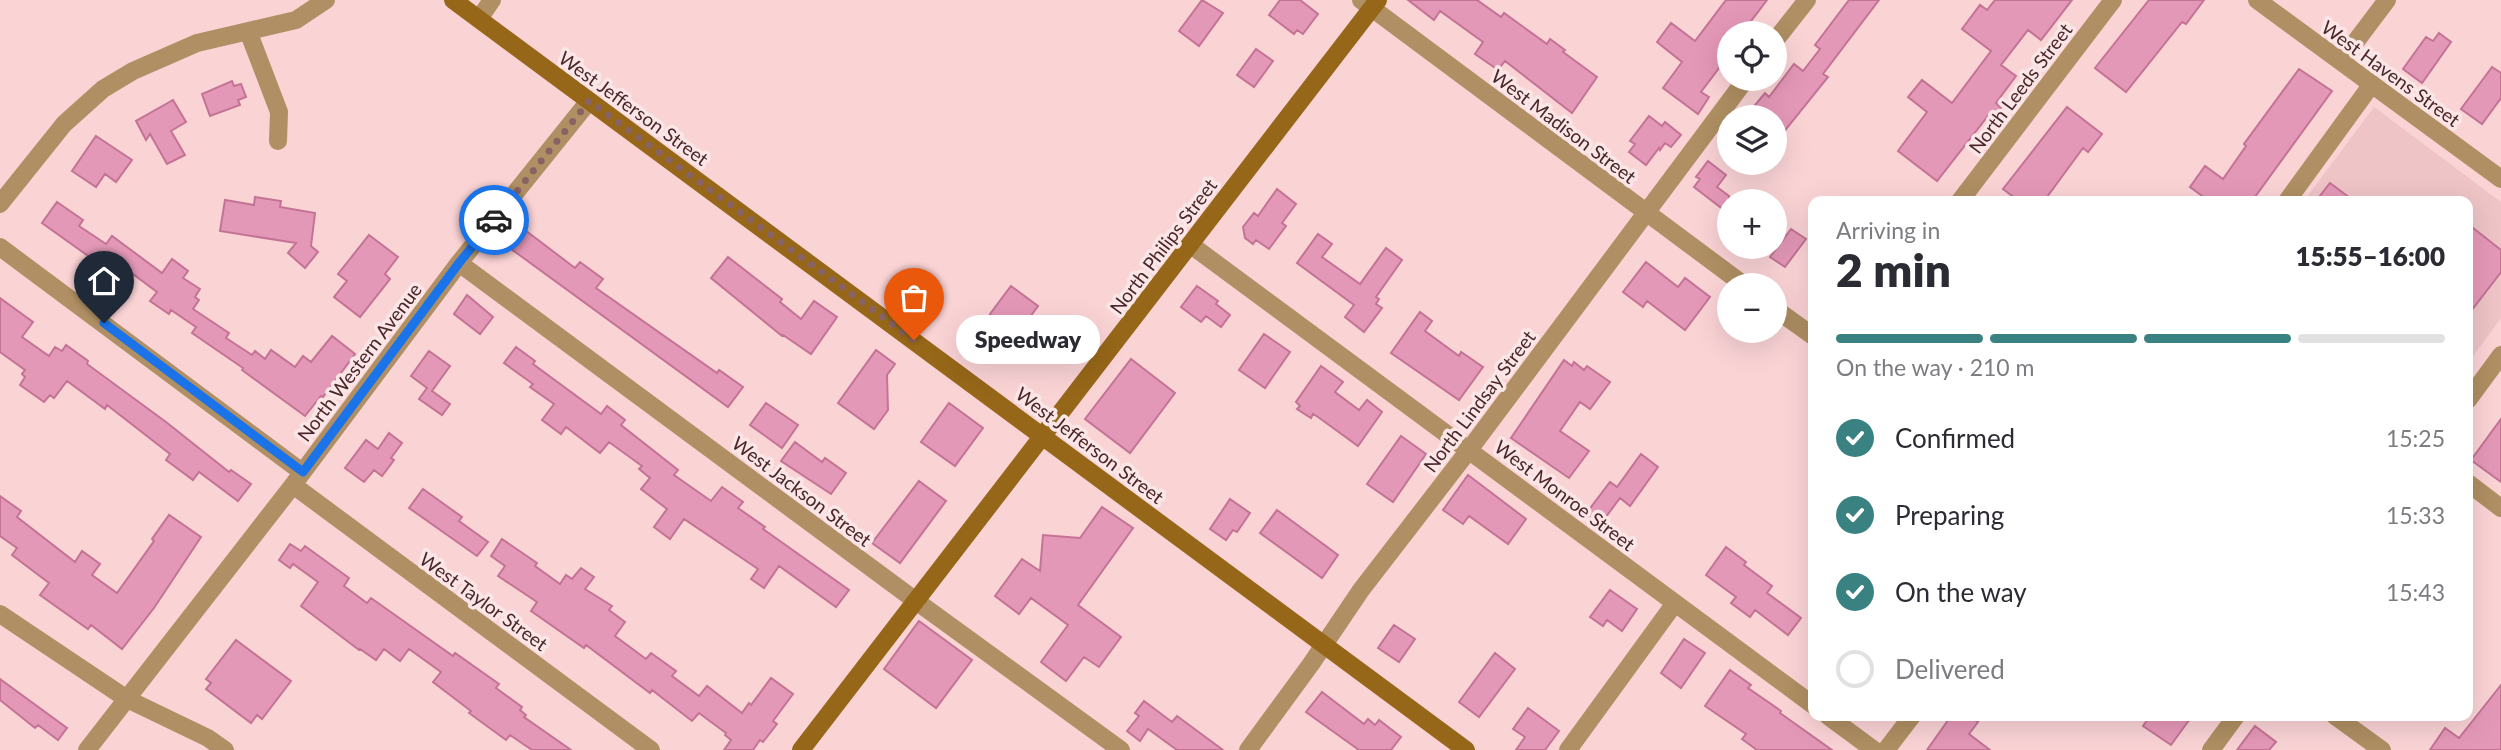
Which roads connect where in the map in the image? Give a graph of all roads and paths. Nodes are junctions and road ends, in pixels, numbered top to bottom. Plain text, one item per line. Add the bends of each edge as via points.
1 (326, 0) edge
2 (453, 0) edge
3 (492, 0) edge
4 (1807, 0) edge
5 (2113, 0) edge
6 (2257, 0) edge
7 (2387, 0) edge
8 (1370, 3) edge
9 (479, 19) junction
10 (1787, 25) edge
11 (248, 31) junction
12 (2340, 61) junction
13 (2372, 84) junction
14 (1737, 91) edge
15 (589, 101) junction
16 (278, 141) dead end
17 (2501, 179) edge
18 (1964, 196) edge
19 (2291, 196) edge
20 (0, 204) edge
21 (1645, 212) junction
22 (1191, 244) junction
23 (0, 247) edge
24 (459, 263) junction
25 (1728, 273) edge
26 (1787, 317) edge
27 (1808, 332) edge
28 (2501, 355) edge
29 (2473, 393) edge
30 (1043, 436) junction
31 (1469, 450) junction
32 (298, 479) junction
33 (2473, 487) edge
34 (2501, 508) edge
35 (916, 601) junction
36 (1675, 603) junction
37 (0, 614) edge
38 (1324, 646) junction
39 (127, 699) junction
40 (1808, 701) edge
41 (1835, 721) edge
42 (1908, 721) edge
43 (2232, 721) edge
44 (2342, 721) edge
45 (87, 750) edge
46 (225, 750) edge
47 (652, 750) edge
48 (802, 750) edge
49 (1121, 750) edge
50 (1248, 750) edge
51 (1466, 750) edge
52 (1568, 750) edge
53 (1874, 750) edge
54 (1886, 750) edge
55 (2211, 750) edge
56 (2382, 750) edge

1 - 11 street via 296,20
2 - 9 street, West Jefferson Street
3 - 9 street
4 - 10 street
5 - 18 street, North Leeds Street
6 - 12 street, West Havens Street
7 - 12 street
8 - 21 street, West Madison Street
8 - 22 street, North Philips Street
9 - 15 street, West Jefferson Street
11 - 16 street via 279,112
11 - 20 street via 197,43 103,89 64,124
12 - 13 street, West Havens Street
13 - 17 street, West Havens Street
13 - 19 street
14 - 21 street, North Lindsay Street
15 - 24 street, North Western Avenue
15 - 30 street, West Jefferson Street
21 - 25 street, West Madison Street
21 - 31 street, North Lindsay Street
22 - 30 street, North Philips Street
22 - 31 street, West Monroe Street
23 - 32 street, West Taylor Street
24 - 32 street, North Western Avenue
24 - 35 street, West Jackson Street
26 - 27 street
28 - 29 street
30 - 35 street, North Philips Street
30 - 38 street, West Jefferson Street
31 - 36 street, West Monroe Street
31 - 38 street, North Lindsay Street via 1361,590
32 - 39 street, North Western Avenue
32 - 47 street, West Taylor Street
33 - 34 street
35 - 48 street, North Philips Street
35 - 49 street, West Jackson Street
36 - 40 street, West Monroe Street
36 - 52 street
37 - 39 street
38 - 50 street, North Lindsay Street
38 - 51 street, West Jefferson Street
39 - 45 street, North Western Avenue
39 - 46 street
41 - 53 street
42 - 54 street
43 - 55 street
44 - 56 street

